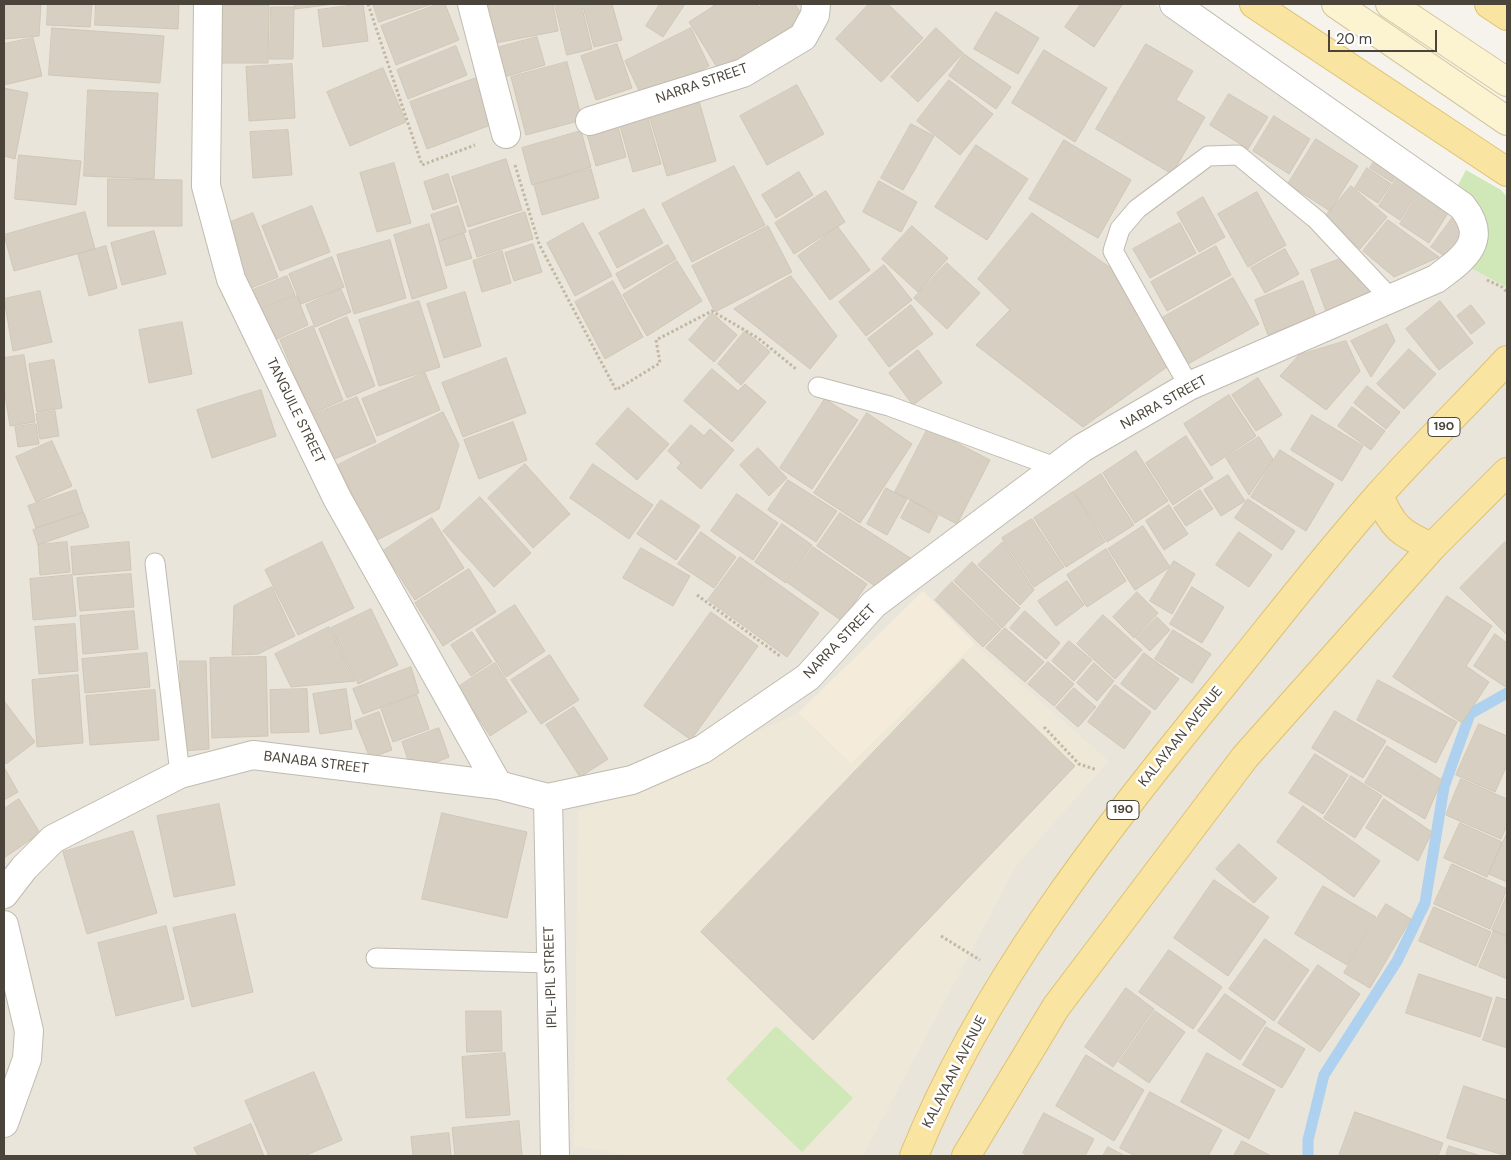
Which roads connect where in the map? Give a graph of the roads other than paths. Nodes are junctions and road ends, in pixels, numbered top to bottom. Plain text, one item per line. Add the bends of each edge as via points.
1 (208, 4) edge
2 (472, 4) edge
3 (816, 4) edge
4 (1174, 4) edge
5 (1254, 4) edge
6 (1336, 4) edge
7 (1365, 4) edge
8 (1390, 4) edge
9 (1489, 4) edge
10 (1507, 16) edge
11 (1507, 82) edge
12 (1507, 99) edge
13 (590, 120) dead end
14 (1507, 121) edge
15 (506, 134) road end
16 (1507, 172) edge
17 (1392, 300) junction
18 (1507, 360) edge
19 (1189, 386) junction
20 (818, 387) road end
21 (1055, 468) junction
22 (1507, 472) edge
23 (1379, 495) junction
24 (1355, 524) junction
25 (1432, 547) junction
26 (155, 563) dead end
27 (1412, 570) junction
28 (180, 774) junction
29 (498, 786) junction
30 (548, 798) junction
31 (4, 894) edge
32 (4, 925) edge
33 (376, 958) dead end
34 (550, 963) junction
35 (4, 1123) edge
36 (555, 1156) edge
37 (914, 1156) edge
38 (966, 1156) edge

1 - 29 street, TANGUILE STREET via 206,186 231,279 337,498
2 - 15 street
3 - 13 street, NARRA STREET via 815,15 803,37 743,73
4 - 17 street, NARRA STREET via 1448,194 1468,214 1473,238 1468,254 1436,279
5 - 16 main road
6 - 14 main road
7 - 12 main road
8 - 11 main road
9 - 10 main road
17 - 19 street, NARRA STREET
17 - 19 lane via 1317,220 1238,155 1208,156 1137,210 1120,229 1113,251
18 - 23 main road, KALAYAAN AVENUE / 190
19 - 21 street, NARRA STREET via 1082,448
20 - 21 lane via 888,406
21 - 30 street, NARRA STREET via 874,604 808,677 703,749 632,780
22 - 25 main road
23 - 24 main road, KALAYAAN AVENUE / 190
23 - 25 main road via 1388,517 1400,530
24 - 27 main road via 1378,529 1393,539
24 - 37 main road, KALAYAAN AVENUE / 190 via 1144,782 1058,897 1006,975 926,1126
25 - 27 main road
26 - 28 lane
27 - 38 main road via 1245,756 1056,1007
28 - 29 street, BANABA STREET via 254,755
28 - 31 street, BANABA STREET via 53,839
29 - 30 street, BANABA STREET
30 - 34 street, IPIL-IPIL STREET
32 - 35 street via 29,1031 27,1059
33 - 34 lane
34 - 36 street, IPIL-IPIL STREET

